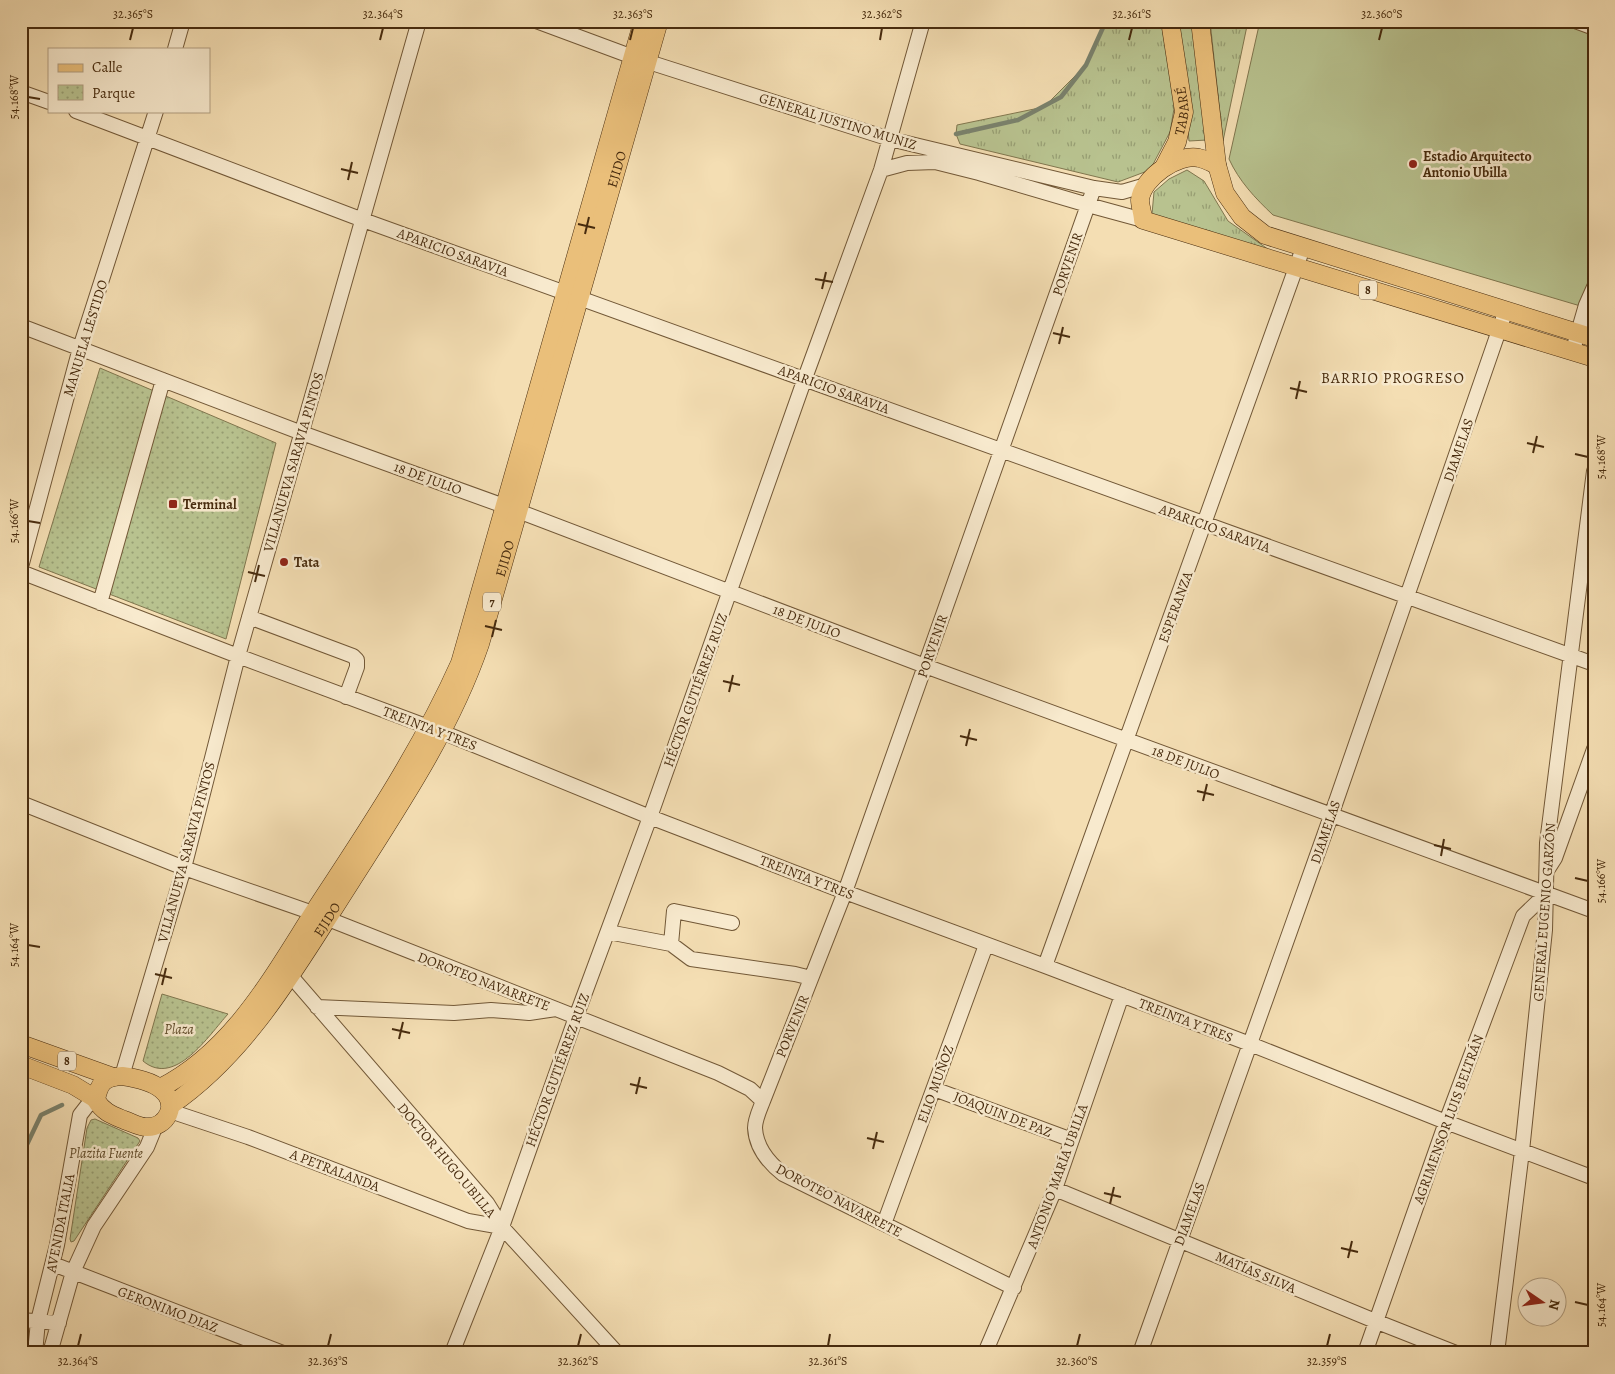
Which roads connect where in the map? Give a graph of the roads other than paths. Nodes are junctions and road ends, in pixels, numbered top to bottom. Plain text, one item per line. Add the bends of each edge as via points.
1 (183, 21) edge
2 (419, 21) edge
3 (536, 21) edge
4 (643, 21) edge
5 (659, 21) edge
6 (923, 21) edge
7 (1170, 21) edge
8 (1200, 21) edge
9 (1575, 21) edge
10 (1594, 28) edge
11 (175, 48) edge
12 (641, 59) junction
13 (21, 92) edge
14 (48, 102) edge
15 (79, 112) edge
16 (156, 112) edge
17 (149, 138) junction
18 (890, 139) junction
19 (1218, 166) junction
20 (1164, 168) junction
21 (881, 170) junction
22 (1146, 185) junction
23 (1094, 188) junction
24 (1088, 206) junction
25 (363, 220) junction
26 (1144, 220) junction
27 (1303, 248) junction
28 (1296, 268) junction
29 (1594, 287) edge
30 (573, 295) junction
31 (1506, 310) junction
32 (21, 326) edge
33 (1500, 330) junction
34 (1586, 336) edge
35 (80, 348) junction
36 (1572, 352) junction
37 (1594, 358) edge
38 (805, 378) junction
39 (163, 380) junction
40 (302, 433) junction
41 (1001, 449) junction
42 (1594, 472) edge
43 (512, 509) junction
44 (1205, 524) junction
45 (21, 567) edge
46 (21, 572) edge
47 (730, 592) junction
48 (1406, 596) junction
49 (100, 603) junction
50 (249, 617) junction
51 (1570, 655) junction
52 (238, 656) junction
53 (1594, 664) edge
54 (925, 666) junction
55 (346, 696) junction
56 (436, 730) junction
57 (1126, 739) junction
58 (1594, 749) edge
59 (21, 804) edge
60 (1331, 816) junction
61 (650, 817) junction
62 (184, 868) junction
63 (1546, 871) junction
64 (845, 892) junction
65 (1546, 894) junction
66 (1594, 911) edge
67 (320, 916) junction
68 (732, 923) dead end
69 (608, 932) junction
70 (671, 944) junction
71 (986, 945) junction
72 (1045, 966) junction
73 (285, 969) junction
74 (811, 978) junction
75 (1122, 995) junction
76 (317, 1007) junction
77 (556, 1009) junction
78 (576, 1017) junction
79 (21, 1044) edge
80 (1250, 1044) junction
81 (21, 1065) edge
82 (117, 1076) junction
83 (160, 1088) junction
84 (934, 1088) junction
85 (96, 1100) junction
86 (763, 1100) junction
87 (170, 1108) junction
88 (1446, 1122) junction
89 (156, 1125) junction
90 (1072, 1140) junction
91 (1522, 1151) junction
92 (1594, 1178) edge
93 (1056, 1189) junction
94 (884, 1224) junction
95 (502, 1227) junction
96 (1180, 1240) junction
97 (52, 1264) junction
98 (73, 1272) junction
99 (1014, 1288) junction
100 (21, 1320) edge
101 (38, 1322) junction
102 (1375, 1322) junction
103 (59, 1323) junction
104 (35, 1353) edge
105 (50, 1353) edge
106 (283, 1353) edge
107 (452, 1353) edge
108 (617, 1353) edge
109 (985, 1353) edge
110 (1140, 1353) edge
111 (1365, 1353) edge
112 (1456, 1353) edge
113 (1497, 1353) edge

1 - 11 street
2 - 25 street, VILLANUEVA SARAVIA PINTOS
3 - 12 street, GENERAL JUSTINO MUNIZ
4 - 12 main road, EJIDO / 7
5 - 12 main road, EJIDO / 7
6 - 18 street, HÉCTOR GUTIÉRREZ RUIZ
7 - 20 main road, TABARÉ via 1184,112 1177,142
8 - 19 main road, 8
9 - 10 street
12 - 18 street, GENERAL JUSTINO MUNIZ
12 - 30 main road, EJIDO / 7
13 - 14 street
15 - 17 street, APARICIO SARAVIA
16 - 17 street, MANUELA LESTIDO
17 - 25 street, APARICIO SARAVIA
17 - 35 street, MANUELA LESTIDO
18 - 21 street, HÉCTOR GUTIÉRREZ RUIZ
18 - 23 street, GENERAL JUSTINO MUNIZ
19 - 20 main road via 1199,157 1179,158
19 - 27 main road, 8 via 1225,193 1242,217 1265,235
20 - 22 main road
21 - 24 street, GENERAL JUSTINO MUNIZ via 935,162
21 - 38 street, HÉCTOR GUTIÉRREZ RUIZ
22 - 23 street, GENERAL JUSTINO MUNIZ via 1122,192
22 - 26 main road via 1140,200
23 - 24 street, PORVENIR
24 - 26 street, GENERAL JUSTINO MUNIZ
24 - 41 street, PORVENIR
25 - 30 street, APARICIO SARAVIA
25 - 40 street, VILLANUEVA SARAVIA PINTOS
26 - 28 main road, 8
27 - 28 street, ESPERANZA
27 - 31 main road, 8
28 - 33 main road, 8
28 - 44 street, ESPERANZA
29 - 34 street via 1586,304
30 - 38 street, APARICIO SARAVIA
30 - 43 main road, EJIDO / 7
31 - 33 street, DIAMELAS
31 - 34 main road, 8
32 - 35 street, 18 DE JULIO
33 - 36 main road, 8
33 - 48 street, DIAMELAS
34 - 36 street
35 - 39 street, 18 DE JULIO
35 - 45 street, MANUELA LESTIDO
36 - 37 main road, 8
38 - 41 street, APARICIO SARAVIA
38 - 47 street, HÉCTOR GUTIÉRREZ RUIZ
39 - 40 street, 18 DE JULIO
39 - 49 street
40 - 43 street, 18 DE JULIO
40 - 50 street, VILLANUEVA SARAVIA PINTOS
41 - 44 street, APARICIO SARAVIA
41 - 54 street, PORVENIR
42 - 51 street, GENERAL EUGENIO GARZÓN
43 - 47 street, 18 DE JULIO
43 - 56 main road, EJIDO / 7
44 - 48 street, APARICIO SARAVIA
44 - 57 street, ESPERANZA
46 - 49 street, TREINTA Y TRES
47 - 54 street, 18 DE JULIO
47 - 61 street, HÉCTOR GUTIÉRREZ RUIZ
48 - 51 street, APARICIO SARAVIA
48 - 60 street, DIAMELAS
49 - 52 street, TREINTA Y TRES
50 - 52 street, VILLANUEVA SARAVIA PINTOS
50 - 55 street via 353,656 357,667
51 - 53 street, APARICIO SARAVIA
51 - 63 street, GENERAL EUGENIO GARZÓN
52 - 55 street, TREINTA Y TRES
52 - 62 street, VILLANUEVA SARAVIA PINTOS
54 - 57 street, 18 DE JULIO
54 - 64 street, PORVENIR
55 - 56 street, TREINTA Y TRES
56 - 61 street, TREINTA Y TRES
56 - 67 main road, EJIDO / 7 via 359,843
57 - 60 street, 18 DE JULIO
57 - 72 street, ESPERANZA
58 - 63 street via 1555,858
59 - 62 street, DOROTEO NAVARRETE
60 - 65 street, 18 DE JULIO
60 - 80 street, DIAMELAS
61 - 64 street, TREINTA Y TRES
61 - 69 street, HÉCTOR GUTIÉRREZ RUIZ
62 - 67 street, DOROTEO NAVARRETE
62 - 82 street, VILLANUEVA SARAVIA PINTOS
63 - 65 street, GENERAL EUGENIO GARZÓN
64 - 71 street, TREINTA Y TRES
64 - 74 street, PORVENIR
65 - 66 street, 18 DE JULIO
65 - 88 street, AGRIMENSOR LUIS BELTRÁN via 1523,916
65 - 91 street, GENERAL EUGENIO GARZÓN
67 - 73 main road, EJIDO / 7
67 - 77 street, DOROTEO NAVARRETE
68 - 70 street via 674,911
69 - 70 street
69 - 78 street, HÉCTOR GUTIÉRREZ RUIZ
70 - 74 street via 691,959
71 - 72 street, TREINTA Y TRES
71 - 84 street, ELIO MUÑOZ
72 - 75 street, TREINTA Y TRES
73 - 76 street, DOCTOR HUGO UBILLA
73 - 83 main road, EJIDO / 7 via 204,1060
73 - 87 main road, EJIDO / 7 via 259,1019 212,1072
74 - 86 street, PORVENIR
75 - 80 street, TREINTA Y TRES
75 - 90 street, ANTONIO MARÍA UBILLA
76 - 77 street via 454,1013 491,1010 529,1013
76 - 95 street, DOCTOR HUGO UBILLA via 487,1203
77 - 78 street, DOROTEO NAVARRETE
78 - 86 street, DOROTEO NAVARRETE via 718,1073 750,1088
78 - 95 street, HÉCTOR GUTIÉRREZ RUIZ
79 - 82 main road, 8
80 - 88 street, TREINTA Y TRES
80 - 96 street, DIAMELAS
81 - 85 main road, 8 via 73,1085
82 - 83 main road
82 - 85 main road via 101,1084
83 - 87 main road via 167,1095
84 - 90 street, JOAQUIN DE PAZ
84 - 94 street, ELIO MUÑOZ
85 - 89 main road via 104,1111 112,1115 140,1126
85 - 97 street, AVENIDA ITALIA via 80,1115
86 - 94 street, DOROTEO NAVARRETE via 755,1127 761,1148 771,1165
87 - 89 main road via 166,1118
87 - 95 street, A PETRALANDA via 468,1221
88 - 91 street, TREINTA Y TRES
88 - 102 street, AGRIMENSOR LUIS BELTRÁN
89 - 98 street, AVENIDA ITALIA via 147,1147 94,1226
90 - 93 street, ANTONIO MARÍA UBILLA
91 - 92 street, TREINTA Y TRES
91 - 113 street, GENERAL EUGENIO GARZÓN
93 - 96 street, MATÍAS SILVA
93 - 99 street, ANTONIO MARÍA UBILLA
94 - 99 street, DOROTEO NAVARRETE
95 - 107 street, HÉCTOR GUTIÉRREZ RUIZ
95 - 108 street, DOCTOR HUGO UBILLA
96 - 102 street, MATÍAS SILVA
96 - 110 street, DIAMELAS
97 - 98 street, GERONIMO DIAZ
97 - 101 street, AVENIDA ITALIA
98 - 103 street, AVENIDA ITALIA
98 - 106 street, GERONIMO DIAZ
99 - 109 street, ANTONIO MARÍA UBILLA
100 - 101 street
101 - 103 street
101 - 104 street, AVENIDA ITALIA
102 - 111 street, AGRIMENSOR LUIS BELTRÁN
102 - 112 street, MATÍAS SILVA
103 - 105 street, AVENIDA ITALIA

